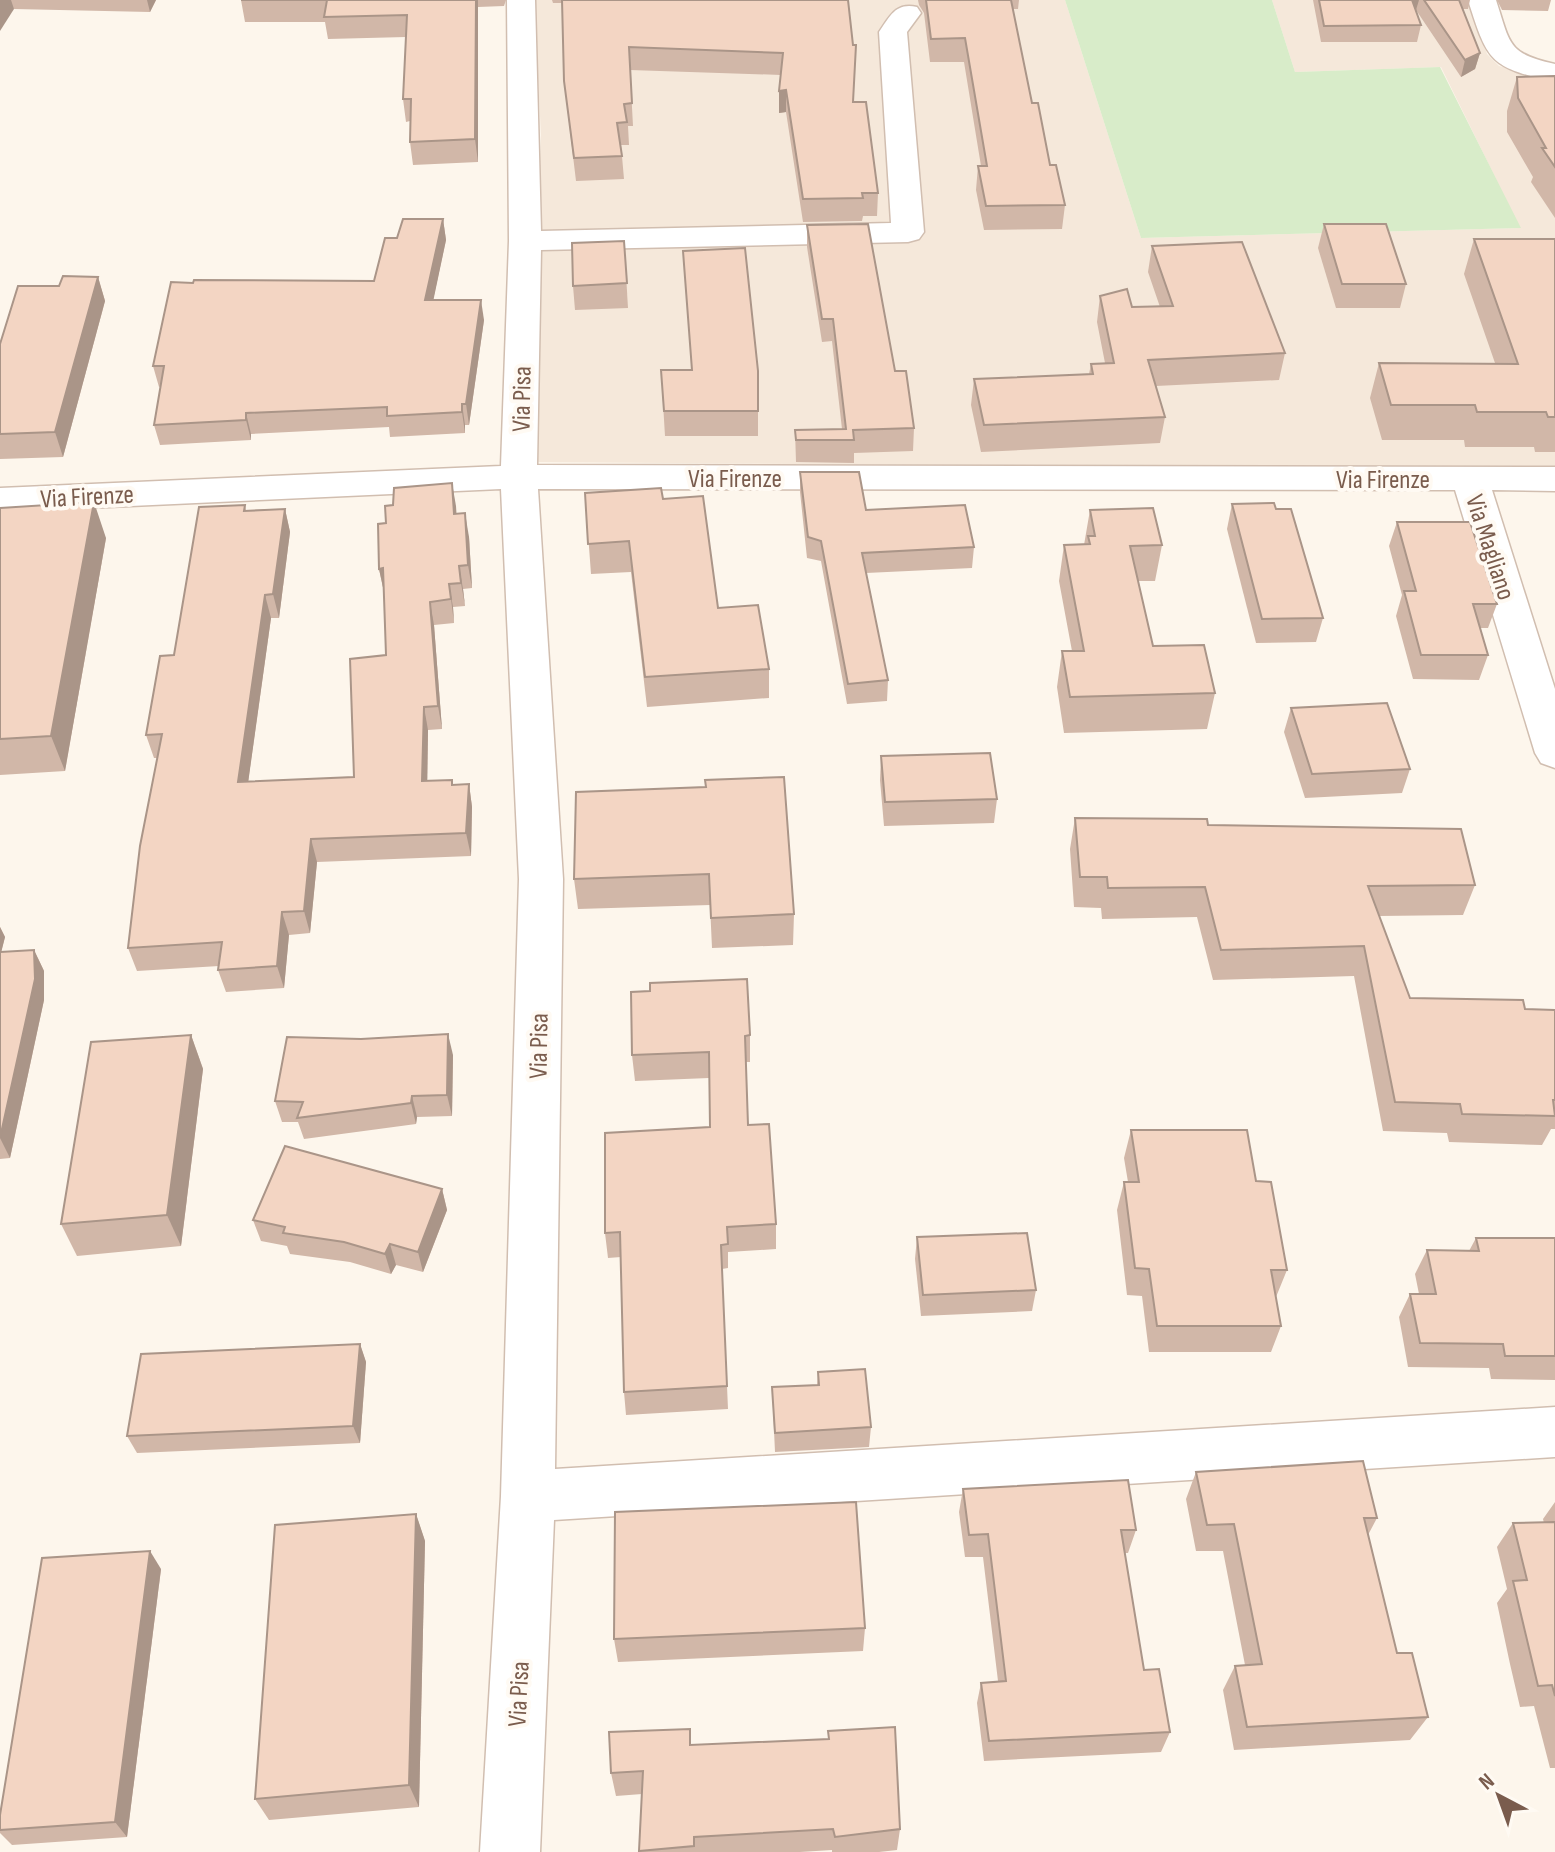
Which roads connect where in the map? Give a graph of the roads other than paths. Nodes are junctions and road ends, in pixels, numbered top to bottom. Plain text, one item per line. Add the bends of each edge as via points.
1 (521, 0) edge
2 (1482, 0) edge
3 (907, 13) dead end
4 (1555, 73) edge
5 (525, 241) junction
6 (519, 477) junction
7 (1470, 479) junction
8 (1555, 479) edge
9 (0, 500) edge
10 (1546, 696) edge
11 (1555, 753) edge
12 (1555, 1432) edge
13 (528, 1496) junction
14 (510, 1852) edge

1 - 5 street, Via Pisa
2 - 4 street via 1500,53 1516,65
3 - 5 street via 893,32 908,232
5 - 6 street, Via Pisa
6 - 7 street, Via Firenze
6 - 9 street, Via Firenze
6 - 13 street, Via Pisa via 541,879
7 - 8 street, Via Magliano
7 - 10 street, Via Magliano
10 - 11 street, Via Magliano
12 - 13 street
13 - 14 street, Via Pisa

